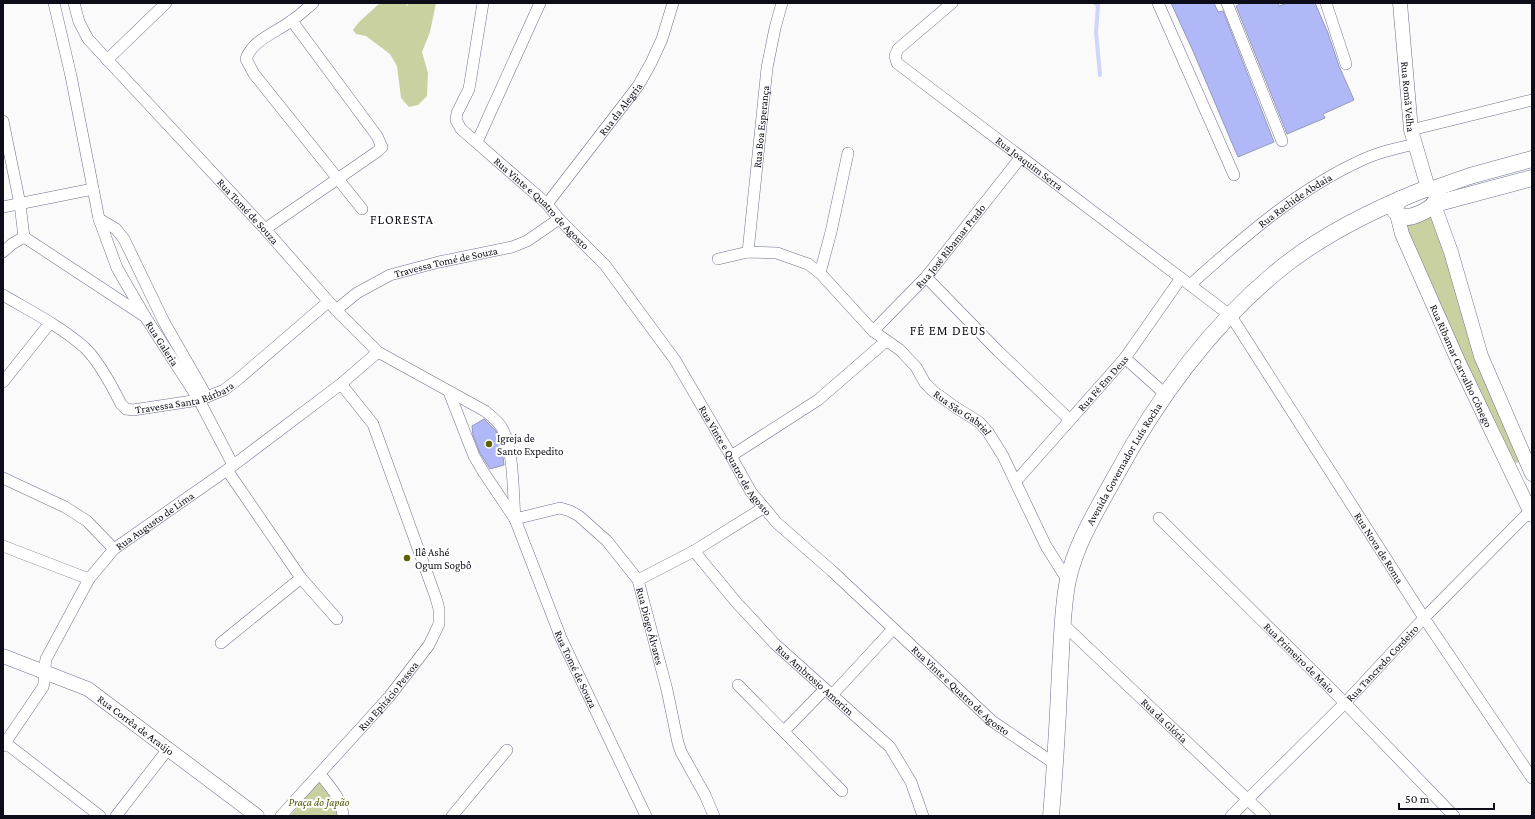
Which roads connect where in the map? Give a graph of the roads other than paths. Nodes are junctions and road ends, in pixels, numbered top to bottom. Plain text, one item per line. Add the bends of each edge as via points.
1 (54, 3) edge
2 (74, 3) edge
3 (166, 3) edge
4 (313, 3) edge
5 (483, 3) edge
6 (540, 3) edge
7 (673, 3) edge
8 (782, 3) edge
9 (952, 3) edge
10 (1158, 3) edge
11 (1227, 3) edge
12 (1326, 3) edge
13 (1400, 3) edge
14 (292, 21) junction
15 (107, 60) junction
16 (1346, 64) dead end
17 (1532, 100) edge
18 (3, 121) edge
19 (1411, 130) junction
20 (1282, 141) dead end
21 (477, 142) junction
22 (1415, 144) junction
23 (848, 153) dead end
24 (1021, 157) junction
25 (1532, 159) edge
26 (1234, 175) dead end
27 (1532, 178) edge
28 (338, 179) junction
29 (93, 189) junction
30 (1432, 196) junction
31 (20, 204) junction
32 (547, 204) junction
33 (3, 207) edge
34 (1397, 208) junction
35 (362, 209) dead end
36 (99, 219) junction
37 (559, 219) junction
38 (264, 229) junction
39 (24, 237) junction
40 (3, 252) edge
41 (748, 252) junction
42 (718, 259) dead end
43 (820, 273) junction
44 (926, 277) junction
45 (1186, 281) junction
46 (3, 295) edge
47 (332, 306) junction
48 (1230, 316) junction
49 (146, 318) junction
50 (50, 323) junction
51 (874, 331) junction
52 (886, 341) junction
53 (378, 352) junction
54 (1124, 358) junction
55 (3, 382) edge
56 (341, 384) junction
57 (449, 392) junction
58 (1164, 394) junction
59 (203, 398) junction
60 (1069, 419) junction
61 (731, 456) junction
62 (230, 468) junction
63 (1531, 468) edge
64 (1513, 473) junction
65 (3, 478) edge
66 (1016, 481) junction
67 (763, 508) junction
68 (1531, 512) edge
69 (1159, 518) dead end
70 (515, 519) junction
71 (3, 546) edge
72 (114, 549) junction
73 (694, 551) junction
74 (301, 578) junction
75 (89, 579) junction
76 (638, 580) junction
77 (1068, 581) junction
78 (1424, 618) junction
79 (338, 619) dead end
80 (1063, 624) junction
81 (893, 629) junction
82 (221, 643) dead end
83 (3, 656) edge
84 (44, 672) junction
85 (738, 685) dead end
86 (829, 692) junction
87 (1345, 702) junction
88 (784, 732) junction
89 (4, 743) edge
90 (168, 748) junction
91 (507, 750) dead end
92 (1055, 764) junction
93 (320, 774) junction
94 (1532, 778) edge
95 (842, 791) dead end
96 (1248, 799) junction
97 (100, 816) edge
98 (116, 816) edge
99 (257, 816) edge
100 (281, 816) edge
101 (343, 816) edge
102 (452, 816) edge
103 (646, 816) edge
104 (714, 816) edge
105 (923, 816) edge
106 (1051, 816) edge
107 (1231, 816) edge
108 (1266, 816) edge
109 (1454, 816) edge

1 - 29 street, Rua Galeria
2 - 15 street, Rua Tomé de Souza via 83,32
3 - 15 street
4 - 14 street
5 - 21 street, Rua Vinte e Quatro de Agosto via 470,89 456,120 461,129
6 - 21 street
7 - 32 street, Rua da Alegria via 662,38 638,86
8 - 41 street, Rua Boa Esperança via 767,68
9 - 24 street, Rua Joaquim Serra via 898,49 895,56 897,63
10 - 26 street
11 - 20 street
12 - 16 street
13 - 19 street, Rua Romã Velha
14 - 28 street via 382,145 381,149
14 - 28 street via 254,46 246,59 254,74
15 - 38 street, Rua Tomé de Souza
17 - 19 street
18 - 31 street
19 - 22 street, Rua Romã Velha
21 - 32 street, Rua Vinte e Quatro de Agosto
22 - 30 street, Rua Romã Velha
22 - 45 street, Rua Rachide Abdaia via 1362,159 1298,196
23 - 43 street
24 - 44 street, Rua José Ribamar Prado
24 - 45 street, Rua Joaquim Serra
25 - 30 main road via 1470,176
27 - 30 main road
28 - 35 street
28 - 38 street
29 - 31 street
29 - 36 street, Rua Galeria
30 - 34 main road via 1428,209 1408,218 1401,217
30 - 63 street, Rua Ribamar Carvalho Cônego via 1481,356
31 - 33 street
31 - 39 street
32 - 37 street, Rua Vinte e Quatro de Agosto
34 - 48 main road, Avenida Governador Luís Rocha via 1378,209 1332,233 1275,273
34 - 64 street, Rua Ribamar Carvalho Cônego via 1402,234 1459,363
36 - 49 street, Rua Galeria via 117,268
36 - 59 street, Rua Galeria via 116,229 124,239
37 - 47 street, Travessa Tomé de Souza via 527,241 512,247 390,274
37 - 61 street, Rua Vinte e Quatro de Agosto via 605,265 665,347
38 - 47 street, Rua Tomé de Souza
39 - 40 street
39 - 49 street
41 - 42 street, Rua São Gabriel
41 - 43 street, Rua São Gabriel via 777,253 808,264
43 - 51 street, Rua São Gabriel
44 - 51 street, Rua José Ribamar Prado
44 - 60 street
45 - 48 street, Rua Joaquim Serra
45 - 54 street, Rua Fé Em Deus
46 - 50 street, Travessa Santa Bárbara
47 - 53 street, Rua Tomé de Souza
47 - 59 street, Travessa Santa Bárbara via 224,390
48 - 58 main road, Avenida Governador Luís Rocha
48 - 78 street, Rua Nova de Roma
49 - 59 street, Rua Galeria
50 - 55 street
50 - 59 street, Travessa Santa Bárbara via 85,348 126,409
51 - 52 street, Rua São Gabriel
52 - 61 street via 818,400
52 - 66 street, Rua São Gabriel via 900,350 916,367 933,391 979,422 988,432
53 - 56 street, Rua Augusto de Lima
53 - 57 street, Rua Tomé de Souza
54 - 58 street
54 - 60 street, Rua Fé Em Deus
56 - 62 street, Rua Augusto de Lima
56 - 93 street, Rua Epitácio Pessoa via 373,424 439,609 439,624 429,645 388,697
57 - 70 street, Rua Tomé de Souza via 474,456
57 - 70 street, Rua Tomé de Souza via 484,411 502,429 511,458
58 - 77 main road, Avenida Governador Luís Rocha via 1085,532
59 - 62 street, Rua Galeria
60 - 66 street, Rua Fé Em Deus
61 - 67 street, Rua Vinte e Quatro de Agosto
62 - 72 street, Rua Augusto de Lima
62 - 74 street, Rua Galeria
63 - 64 street
64 - 68 street, Rua Ribamar Carvalho Cônego
65 - 72 street via 65,507 87,521
66 - 77 street, Rua São Gabriel via 1046,546
67 - 73 street
67 - 81 street, Rua Vinte e Quatro de Agosto
68 - 78 street, Rua Tancredo Cordeiro
69 - 87 street, Rua Primeiro de Maio
70 - 76 street, Rua Diogo Álvares via 560,508 570,511 607,541
70 - 103 street, Rua Tomé de Souza via 562,638
71 - 75 street
72 - 75 street, Rua Augusto de Lima
73 - 76 street
73 - 86 street, Rua Ambrosio Amorim via 775,644
74 - 79 street, Rua Galeria
74 - 82 street
75 - 84 street, Rua Augusto de Lima via 46,659
76 - 104 street, Rua Diogo Álvares via 678,743
77 - 80 main road, Avenida Governador Luís Rocha
78 - 87 street, Rua Tancredo Cordeiro
78 - 94 street, Rua Nova de Roma
80 - 92 main road, Avenida Governador Luís Rocha
80 - 96 street, Rua da Glória
81 - 86 street
81 - 92 street, Rua Vinte e Quatro de Agosto via 992,721
83 - 84 street, Rua Corrêa de Araújo
84 - 89 street, Rua Augusto de Lima via 43,687
84 - 90 street, Rua Corrêa de Araújo via 88,689
85 - 88 street
86 - 88 street
86 - 105 street, Rua Ambrosio Amorim via 890,747 911,782
87 - 96 street, Rua Tancredo Cordeiro
87 - 109 street, Rua Primeiro de Maio
88 - 95 street
89 - 97 street
90 - 98 street
90 - 99 street, Rua Corrêa de Araújo
91 - 102 street
92 - 106 main road, Avenida Governador Luís Rocha
93 - 100 street, Rua Epitácio Pessoa
93 - 101 street via 340,802
96 - 107 street, Rua Tancredo Cordeiro
96 - 108 street, Rua da Glória

